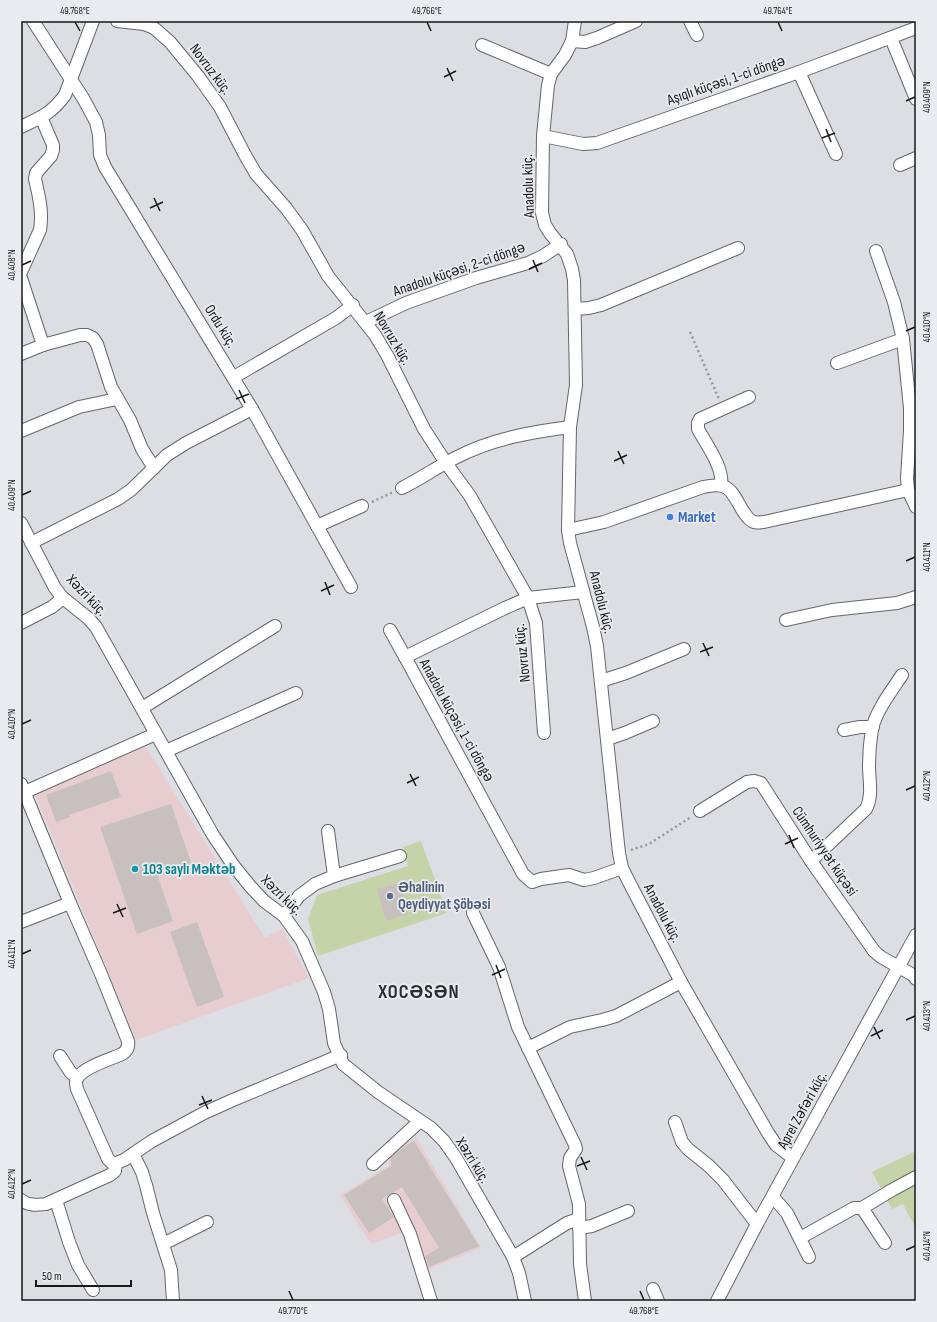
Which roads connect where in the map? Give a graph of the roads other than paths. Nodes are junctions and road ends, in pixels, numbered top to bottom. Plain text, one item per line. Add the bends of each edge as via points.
1 (33, 21) edge
2 (93, 21) edge
3 (117, 21) edge
4 (575, 21) edge
5 (636, 21) edge
6 (690, 21) edge
7 (157, 25) edge
8 (916, 28) edge
9 (697, 35) dead end
10 (891, 38) junction
11 (572, 41) junction
12 (482, 45) dead end
13 (799, 72) junction
14 (551, 74) junction
15 (70, 80) junction
16 (916, 99) edge
17 (41, 117) junction
18 (21, 127) edge
19 (543, 136) junction
20 (836, 154) dead end
21 (916, 158) edge
22 (900, 165) dead end
23 (560, 244) junction
24 (738, 248) dead end
25 (876, 251) dead end
26 (21, 272) edge
27 (21, 278) edge
28 (353, 305) junction
29 (575, 309) junction
30 (366, 322) junction
31 (903, 339) junction
32 (44, 345) junction
33 (21, 354) edge
34 (837, 363) dead end
35 (234, 377) junction
36 (749, 397) dead end
37 (117, 399) junction
38 (252, 409) junction
39 (570, 427) junction
40 (21, 431) edge
41 (446, 463) junction
42 (154, 468) junction
43 (721, 485) junction
44 (402, 488) road end
45 (908, 490) junction
46 (362, 506) road end
47 (916, 507) edge
48 (21, 523) edge
49 (318, 526) junction
50 (568, 530) junction
51 (32, 543) junction
52 (351, 587) dead end
53 (583, 592) junction
54 (916, 597) edge
55 (63, 598) junction
56 (528, 598) junction
57 (786, 620) dead end
58 (21, 623) edge
59 (275, 626) dead end
60 (390, 630) dead end
61 (684, 649) dead end
62 (405, 657) junction
63 (902, 675) dead end
64 (601, 681) junction
65 (296, 693) dead end
66 (142, 708) junction
67 (653, 721) dead end
68 (872, 727) junction
69 (844, 730) dead end
70 (544, 733) dead end
71 (150, 736) dead end
72 (607, 739) junction
73 (166, 751) junction
74 (23, 788) edge
75 (700, 811) road end
76 (328, 831) dead end
77 (400, 856) dead end
78 (811, 861) junction
79 (622, 868) junction
80 (334, 876) junction
81 (70, 904) junction
82 (473, 913) dead end
83 (284, 916) junction
84 (21, 922) edge
85 (916, 935) edge
86 (899, 967) junction
87 (916, 979) edge
88 (681, 982) junction
89 (528, 1048) junction
90 (340, 1055) junction
91 (60, 1056) dead end
92 (77, 1077) junction
93 (420, 1121) junction
94 (675, 1122) dead end
95 (133, 1154) junction
96 (794, 1158) junction
97 (116, 1163) junction
98 (373, 1164) dead end
99 (916, 1177) edge
100 (773, 1197) junction
101 (21, 1200) edge
102 (56, 1200) junction
103 (394, 1200) dead end
104 (862, 1208) junction
105 (628, 1211) dead end
106 (207, 1222) dead end
107 (579, 1223) junction
108 (758, 1224) junction
109 (800, 1238) junction
110 (885, 1243) dead end
111 (163, 1244) junction
112 (513, 1257) junction
113 (809, 1257) dead end
114 (653, 1289) dead end
115 (93, 1290) dead end
116 (174, 1301) edge
117 (431, 1301) edge
118 (525, 1301) edge
119 (585, 1301) edge
120 (658, 1301) edge
121 (717, 1301) edge

1 - 15 street, Ordu küç.
2 - 15 street
3 - 7 street, Novruz küç.
4 - 11 street, Anadolu küç.
5 - 11 street via 585,42
6 - 9 street
7 - 28 street, Novruz küç. via 220,107 256,174 286,208 302,230 328,276
8 - 10 street, Aşıqlı küçəsi, 1-ci döngə
10 - 13 street, Aşıqlı küçəsi, 1-ci döngə
10 - 16 street
11 - 14 street, Anadolu küç.
12 - 14 street
13 - 19 street, Aşıqlı küçəsi, 1-ci döngə via 597,142 583,144
13 - 20 street
14 - 19 street, Anadolu küç.
15 - 17 street via 65,95 50,112
15 - 35 street, Ordu küç. via 96,122 100,155 105,167
17 - 18 street
17 - 26 street via 53,150 36,173 42,213 40,230
19 - 23 street, Anadolu küç. via 542,213 545,225
21 - 22 street
23 - 29 street, Anadolu küç. via 572,269
23 - 30 street, Anadolu küçəsi, 2-ci döngə via 528,263 427,295
24 - 29 street via 601,305
25 - 31 street via 894,302
27 - 32 street
28 - 30 street, Novruz küç.
28 - 35 street via 336,318
29 - 39 street, Anadolu küç. via 576,385
30 - 41 street, Novruz küç. via 387,355 424,429
31 - 34 street
31 - 45 street via 910,408
32 - 33 street
32 - 37 street via 80,335 93,338
35 - 38 street, Ordu küç.
36 - 43 street via 700,419 698,423 698,429 720,470
37 - 40 street via 79,407
37 - 42 street
38 - 42 street via 186,443 167,455
38 - 49 street, Ordu küç.
39 - 41 street via 522,434 468,452
39 - 50 street, Anadolu küç.
41 - 44 street
41 - 56 street, Novruz küç. via 470,496
42 - 51 street via 118,499
43 - 45 street via 731,491 746,516 753,522 764,522
43 - 50 street via 703,487 604,522
45 - 47 street
46 - 49 street
48 - 51 street, Xəzri küç.
49 - 52 street, Ordu küç.
50 - 53 street, Anadolu küç.
51 - 55 street, Xəzri küç. via 55,588
53 - 56 street, Anadolu küçəsi, 1-ci döngə
53 - 64 street, Anadolu küç. via 593,627
54 - 57 street via 897,603 832,610
55 - 58 street via 52,607
55 - 66 street, Xəzri küç. via 96,626
56 - 62 street, Anadolu küçəsi, 1-ci döngə
56 - 70 street, Novruz küç. via 536,623
59 - 66 street
60 - 62 street
61 - 64 street
62 - 79 street, Anadolu küçəsi, 1-ci döngə via 523,874 532,882 569,875 584,880
63 - 68 street
64 - 72 street, Anadolu küç.
65 - 73 street
66 - 73 street, Xəzri küç.
67 - 72 street
68 - 69 street
68 - 78 street via 869,804
71 - 74 street
72 - 79 street, Anadolu küç.
73 - 83 street, Xəzri küç. via 213,835 233,865 264,901
74 - 81 street
75 - 78 street, Cümhuriyyət küçəsi via 747,782 761,783
76 - 80 street
77 - 80 street
78 - 86 street, Cümhuriyyət küçəsi via 874,951
79 - 88 street, Anadolu küç.
80 - 83 street via 315,884 299,896
81 - 84 street
81 - 92 street via 129,1046 122,1054 88,1069
82 - 89 street via 499,967 513,1014
83 - 90 street, Xəzri küç. via 302,941 324,992 334,1043
85 - 86 street, Aprel Zəfəri küç.
86 - 87 street, Cümhuriyyət küçəsi
86 - 96 street, Aprel Zəfəri küç.
88 - 89 street via 616,1016 570,1027
88 - 96 street, Anadolu küç. via 768,1133 776,1145
89 - 107 street via 575,1145 576,1149 570,1158 569,1166 579,1204
90 - 93 street, Xəzri küç. via 344,1064 353,1073
90 - 95 street via 212,1110
91 - 92 street via 71,1073
92 - 97 street via 77,1089 108,1159
93 - 98 street
93 - 112 street, Xəzri küç. via 444,1141
94 - 108 street via 682,1142 723,1180
95 - 97 street
95 - 111 street via 142,1172
96 - 100 street, Aprel Zəfəri küç.
97 - 102 street via 110,1175
99 - 104 street
100 - 108 street, Aprel Zəfəri küç.
100 - 109 street via 787,1213
101 - 102 street via 36,1205
102 - 115 street via 78,1265
103 - 117 street via 410,1234
104 - 109 street via 854,1208
104 - 110 street
105 - 107 street via 592,1226
106 - 111 street
107 - 112 street via 567,1223
107 - 119 street via 580,1264
108 - 121 street, Aprel Zəfəri küç.
109 - 113 street
111 - 116 street via 171,1270
112 - 118 street, Xəzri küç.
114 - 120 street

